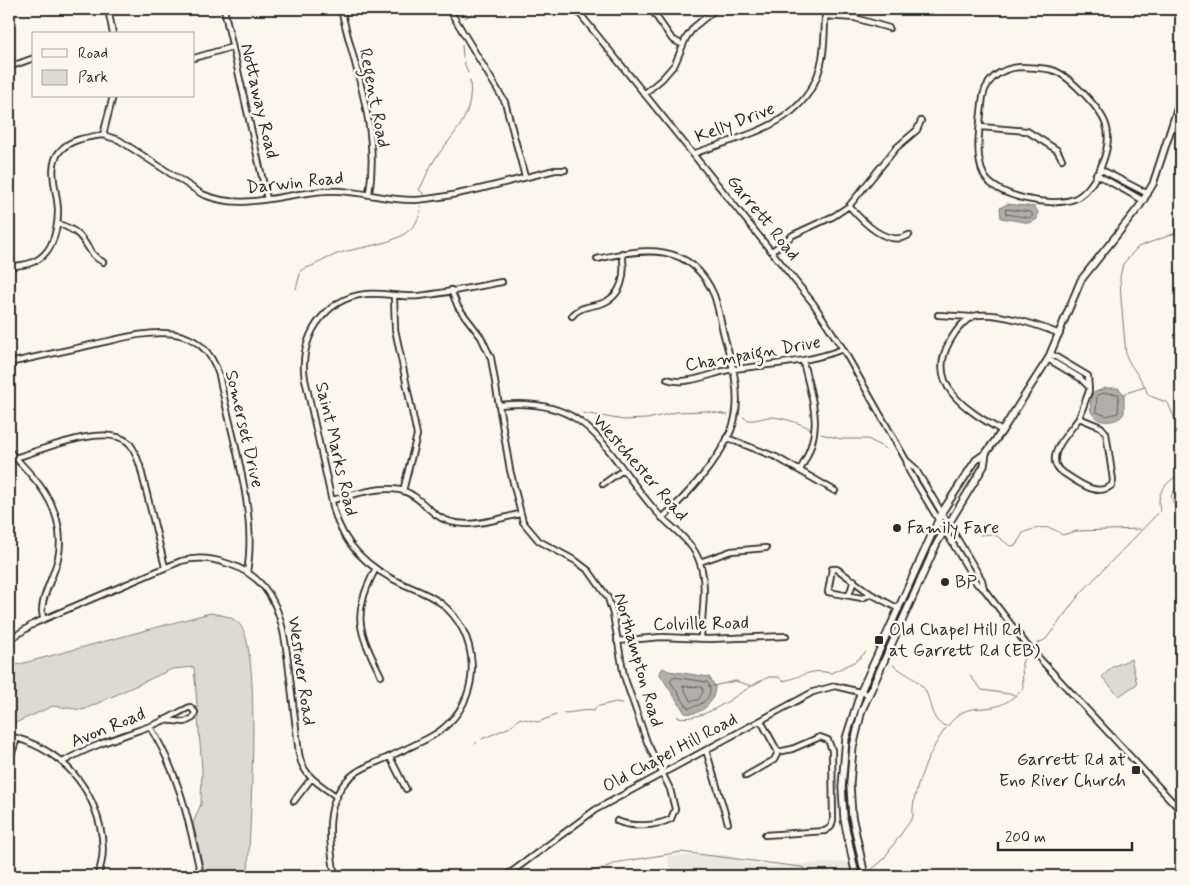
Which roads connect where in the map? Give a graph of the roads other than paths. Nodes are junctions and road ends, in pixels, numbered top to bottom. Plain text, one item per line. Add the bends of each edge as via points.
1 (108, 9) edge
2 (224, 9) edge
3 (341, 9) edge
4 (449, 9) edge
5 (576, 9) edge
6 (651, 9) edge
7 (716, 9) edge
8 (825, 9) edge
9 (825, 16) junction
10 (889, 28) dead end
11 (113, 32) edge
12 (683, 45) junction
13 (232, 47) junction
14 (195, 58) edge
15 (32, 59) edge
16 (9, 67) edge
17 (644, 94) junction
18 (112, 98) edge
19 (1181, 98) edge
20 (921, 121) dead end
21 (981, 127) junction
22 (103, 135) junction
23 (693, 154) junction
24 (1062, 159) dead end
25 (1100, 169) junction
26 (564, 170) dead end
27 (1096, 174) junction
28 (525, 177) junction
29 (1124, 181) junction
30 (1120, 188) junction
31 (369, 193) junction
32 (1148, 194) junction
33 (267, 198) junction
34 (1144, 201) junction
35 (849, 206) junction
36 (58, 224) junction
37 (909, 235) dead end
38 (772, 251) junction
39 (622, 254) junction
40 (597, 259) dead end
41 (103, 262) dead end
42 (9, 266) edge
43 (502, 282) dead end
44 (452, 290) junction
45 (394, 296) junction
46 (938, 315) dead end
47 (572, 316) dead end
48 (973, 317) junction
49 (1060, 334) junction
50 (843, 349) junction
51 (1050, 357) junction
52 (804, 361) junction
53 (9, 363) edge
54 (734, 370) junction
55 (667, 379) dead end
56 (500, 405) junction
57 (1079, 418) junction
58 (1002, 431) junction
59 (727, 438) junction
60 (9, 451) edge
61 (986, 453) junction
62 (15, 458) junction
63 (906, 460) junction
64 (623, 470) junction
65 (800, 470) junction
66 (604, 484) dead end
67 (403, 491) junction
68 (835, 491) dead end
69 (332, 500) junction
70 (942, 512) junction
71 (520, 514) junction
72 (662, 518) junction
73 (938, 520) junction
74 (948, 523) junction
75 (944, 531) junction
76 (766, 548) dead end
77 (700, 562) junction
78 (165, 567) junction
79 (375, 570) junction
80 (248, 572) junction
81 (854, 580) junction
82 (984, 589) junction
83 (871, 594) junction
84 (849, 595) junction
85 (899, 610) junction
86 (44, 619) junction
87 (786, 636) dead end
88 (701, 639) junction
89 (9, 640) edge
90 (617, 642) junction
91 (381, 676) dead end
92 (861, 691) junction
93 (868, 694) junction
94 (163, 720) junction
95 (761, 721) junction
96 (150, 727) junction
97 (9, 736) edge
98 (17, 738) junction
99 (706, 750) junction
100 (778, 752) junction
101 (390, 757) junction
102 (9, 762) edge
103 (63, 762) junction
104 (663, 773) junction
105 (746, 776) dead end
106 (311, 779) junction
107 (406, 789) dead end
108 (336, 797) junction
109 (294, 801) dead end
110 (1181, 811) edge
111 (617, 821) dead end
112 (728, 823) dead end
113 (765, 836) dead end
114 (98, 876) edge
115 (201, 876) edge
116 (335, 876) edge
117 (506, 876) edge
118 (856, 876) edge
119 (865, 876) edge

1 - 11 street
2 - 13 street, Nottaway Road
3 - 31 street, Regent Road via 372,140
4 - 28 street via 505,102
5 - 17 street, Garrett Road
6 - 12 street via 668,34
7 - 12 street via 694,27
8 - 9 street, Kelly Drive
9 - 10 street via 855,18
9 - 23 street, Kelly Drive via 818,74 796,110 766,127
12 - 17 street via 675,64
13 - 14 street
13 - 33 street, Nottaway Road
15 - 16 street
17 - 23 street, Garrett Road
18 - 22 street
19 - 32 main road
20 - 35 street via 917,130 896,148
21 - 24 street via 1027,131 1057,150
21 - 25 street via 983,96 996,75 1014,67 1053,70 1067,78 1104,118 1108,142
21 - 27 street via 983,174 991,186 1004,193 1053,202 1068,201 1085,192
22 - 33 street, Darwin Road via 119,140 214,200 235,202
22 - 36 street via 76,141 57,155 54,168
23 - 38 street, Garrett Road
25 - 27 street
25 - 29 street
26 - 28 street, Darwin Road
27 - 30 street
28 - 31 street, Darwin Road via 416,200
29 - 30 street
29 - 32 street
30 - 34 street
31 - 33 street, Darwin Road via 324,191
32 - 34 main road
34 - 49 main road via 1081,280
35 - 37 street via 880,233 896,239
35 - 38 street
36 - 41 street via 75,230 87,242 93,255
36 - 42 street via 48,249 40,258 28,265
38 - 50 street, Garrett Road via 813,303
39 - 40 street
39 - 47 street via 625,273 614,296 607,302 579,309
39 - 54 street via 662,250 693,266 714,297
43 - 44 street, Saint Marks Road
44 - 45 street, Saint Marks Road via 419,296
44 - 56 street, Northampton Road via 458,307 488,349
45 - 67 street via 396,329 417,429 416,445
45 - 69 street, Saint Marks Road via 364,294 336,304 317,322 306,345 304,372
46 - 48 street
48 - 49 street via 1008,318
48 - 58 street via 948,344 943,357 944,379 952,395
49 - 51 main road
50 - 52 street, Champaign Drive
50 - 63 street, Garrett Road
51 - 57 street via 1089,387
51 - 58 main road
52 - 54 street, Champaign Drive
52 - 65 street via 816,422 812,447
53 - 80 street, Somerset Drive via 154,332 184,336 202,347 213,361 218,375 246,501 251,540
54 - 55 street, Champaign Drive via 678,382
54 - 59 street via 737,406
56 - 64 street, Westchester Road via 535,404 569,414 594,432
56 - 71 street, Northampton Road
57 - 57 street via 1055,453 1056,465 1091,489 1107,489 1113,480 1106,433 1101,427
58 - 61 main road
59 - 65 street via 764,451
59 - 72 street via 687,494
60 - 62 street
61 - 70 main road via 976,460
61 - 74 main road via 984,466
62 - 78 street via 104,435 116,436 127,442 135,451 140,466
62 - 86 street via 43,490 58,524 59,555 41,604
63 - 70 street, Garrett Road via 915,468
63 - 73 street, Garrett Road
64 - 66 street
64 - 72 street, Westchester Road
65 - 68 street
67 - 69 street via 377,490
67 - 71 street via 436,514 456,523 474,524
69 - 79 street, Saint Marks Road via 344,535
70 - 73 main road
70 - 74 street, Garrett Road
71 - 90 street, Northampton Road via 534,537 576,561 595,577 613,611
72 - 77 street, Westchester Road via 690,543
73 - 75 street, Garrett Road
73 - 85 main road
74 - 75 main road
74 - 82 street, Garrett Road via 982,580
75 - 82 street, Garrett Road via 977,584
75 - 93 main road
76 - 77 street via 731,552
77 - 88 street, Westchester Road via 704,585
78 - 80 street, Westover Road via 187,559 207,558
78 - 86 street, Westover Road
79 - 91 street via 363,597 359,621 364,641
79 - 101 street, Saint Marks Road via 429,596 448,610 466,634 472,663 470,686 454,718 432,736
80 - 106 street, Westover Road via 264,587 282,618 299,754
81 - 83 street
81 - 84 street
81 - 84 street via 834,568 829,575 828,592
82 - 110 street, Garrett Road via 1023,640
83 - 84 street via 866,598
83 - 85 street
85 - 92 main road
86 - 89 street, Westover Road
87 - 88 street, Colville Road
88 - 90 street, Colville Road via 660,637
90 - 104 street, Northampton Road via 637,715
92 - 93 street, Old Chapel Hill Road
92 - 95 street, Old Chapel Hill Road via 835,686 823,688
92 - 118 main road via 846,738 842,787 844,820
93 - 119 main road via 856,735 850,784 852,816
94 - 94 street, Avon Road via 190,707 195,712 193,718 185,722
94 - 96 street, Avon Road
95 - 99 street, Old Chapel Hill Road
95 - 100 street
96 - 103 street, Avon Road via 135,730
96 - 115 street via 178,782
97 - 98 street
98 - 102 street
98 - 103 street via 36,744
99 - 104 street, Old Chapel Hill Road
99 - 112 street
100 - 105 street via 774,760
100 - 113 street via 820,737 828,740 832,750 833,820 825,832
101 - 107 street
101 - 108 street, Saint Marks Road via 355,774
103 - 114 street via 84,787 98,818 103,850
104 - 111 street, Northampton Road via 675,809 671,819 663,823 634,825
104 - 117 street, Old Chapel Hill Road via 582,818
106 - 108 street, Westover Road
106 - 109 street
108 - 116 street via 329,829

